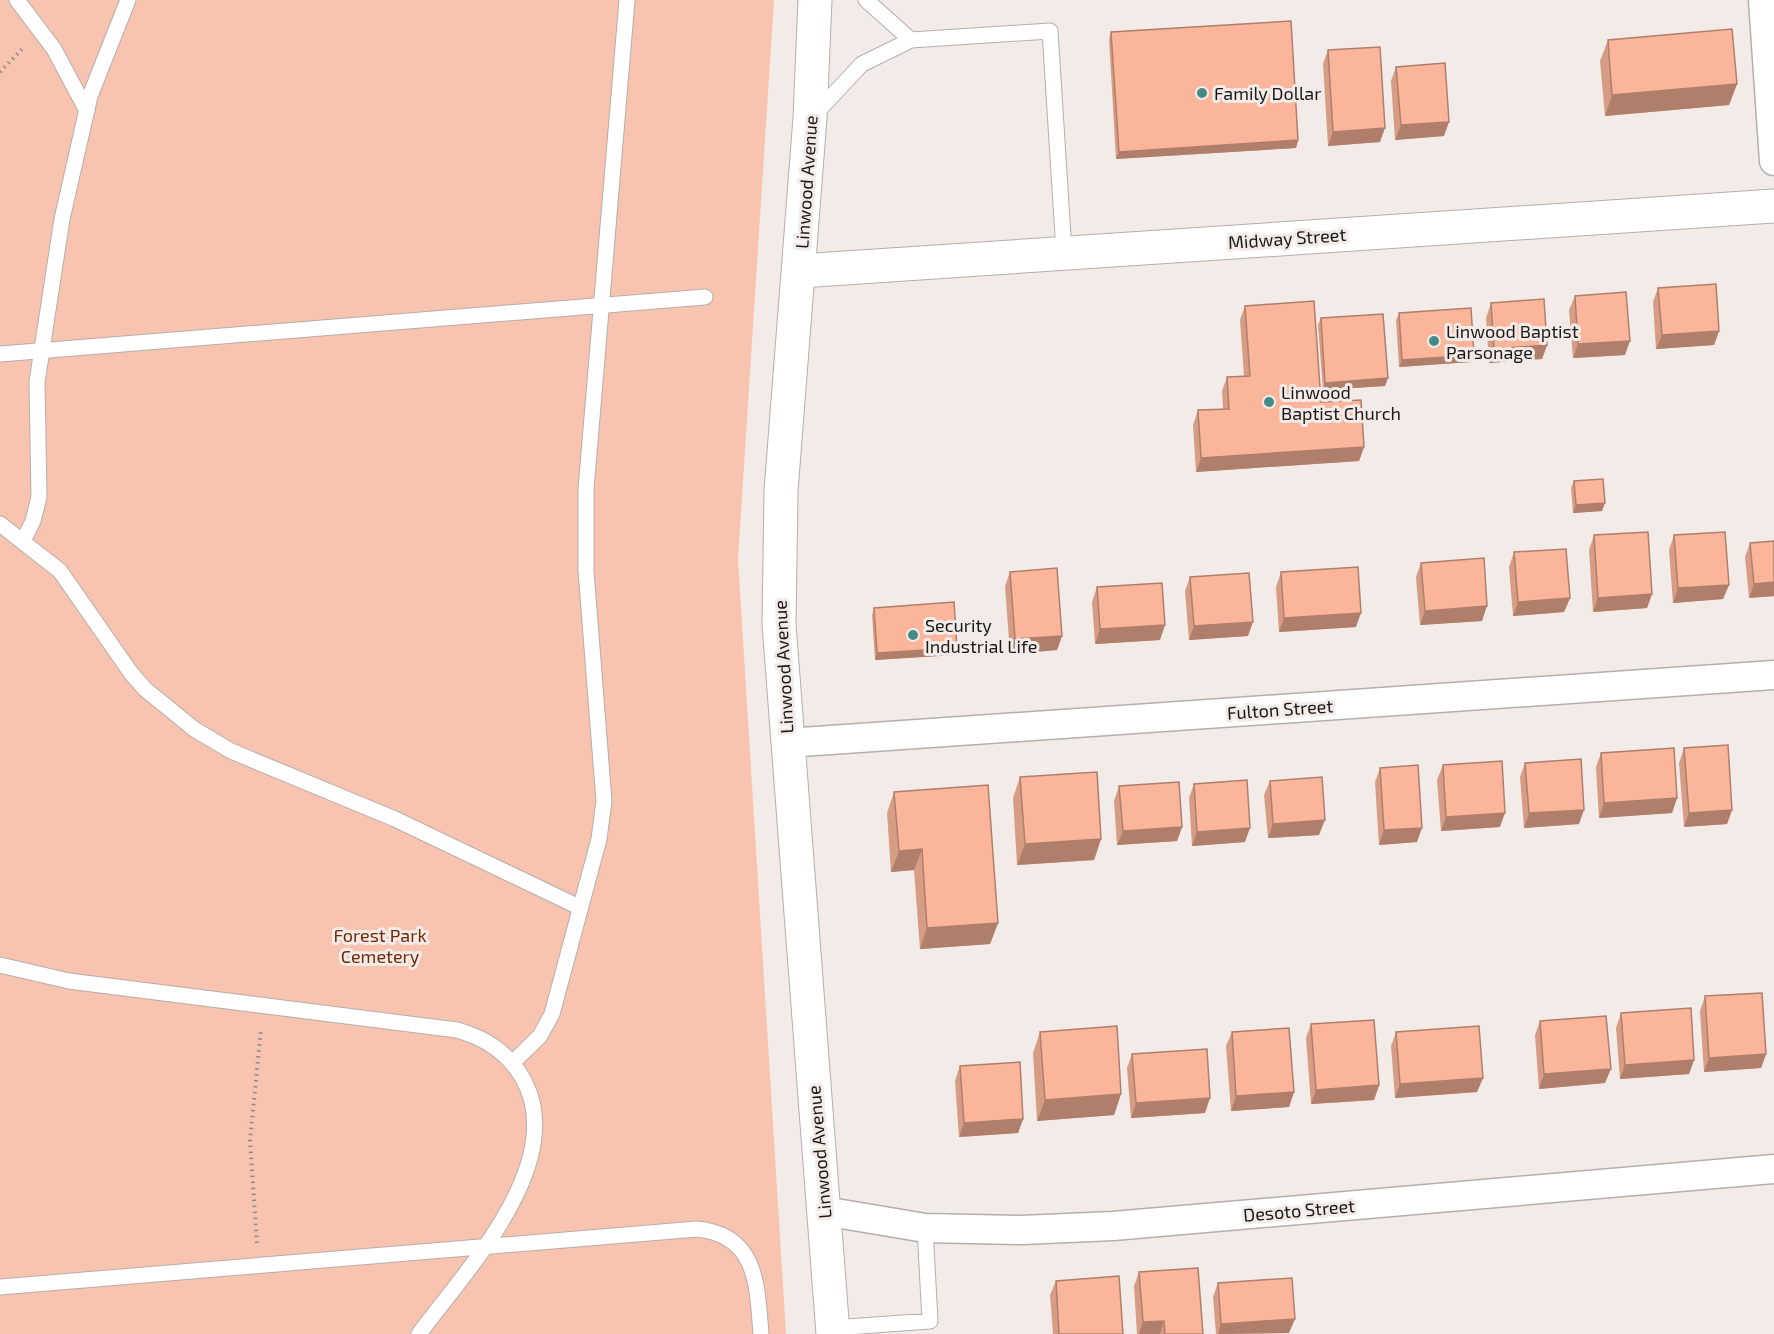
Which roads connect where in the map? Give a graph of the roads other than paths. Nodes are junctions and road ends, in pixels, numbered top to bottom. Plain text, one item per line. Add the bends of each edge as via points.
1 (16, 0) edge
2 (128, 0) edge
3 (627, 0) edge
4 (815, 0) edge
5 (866, 0) edge
6 (1763, 0) edge
7 (910, 40) junction
8 (87, 111) junction
9 (810, 118) junction
10 (1774, 161) edge
11 (1774, 206) edge
12 (1064, 252) junction
13 (800, 271) junction
14 (705, 297) dead end
15 (600, 305) junction
16 (40, 351) junction
17 (0, 354) edge
18 (0, 524) edge
19 (23, 541) junction
20 (1774, 675) edge
21 (787, 743) junction
22 (579, 907) junction
23 (0, 965) edge
24 (512, 1063) junction
25 (1774, 1169) edge
26 (824, 1211) junction
27 (925, 1228) junction
28 (482, 1249) junction
29 (0, 1287) edge
30 (931, 1327) edge
31 (896, 1328) edge
32 (833, 1331) edge
33 (419, 1334) edge
34 (761, 1334) edge

1 - 8 lane via 41,30
2 - 8 lane
3 - 15 lane
4 - 9 main road, Linwood Avenue
5 - 7 lane
6 - 10 street
7 - 9 lane via 862,64
7 - 12 lane via 1050,31
8 - 16 lane via 62,219
9 - 13 main road, Linwood Avenue
11 - 12 main road, Midway Street
12 - 13 main road, Midway Street
13 - 21 main road, Linwood Avenue via 779,547 779,624
14 - 15 lane
15 - 16 lane
15 - 22 lane via 585,520 604,801
16 - 17 lane
16 - 19 lane via 39,497
18 - 19 lane
19 - 22 lane via 60,571 145,689 194,729 239,754 395,819
20 - 21 street, Fulton Street
21 - 26 main road, Linwood Avenue
22 - 24 lane via 552,1014 540,1036
23 - 24 lane via 69,981 457,1030 492,1044
24 - 28 lane via 531,1096 534,1140 518,1192
25 - 27 street, Desoto Street via 1113,1226 1022,1230
26 - 27 street, Desoto Street
26 - 32 main road, Linwood Avenue
27 - 30 lane
28 - 29 lane
28 - 33 lane
28 - 34 lane via 697,1229 722,1234 741,1248 753,1271
30 - 31 lane
31 - 32 lane

